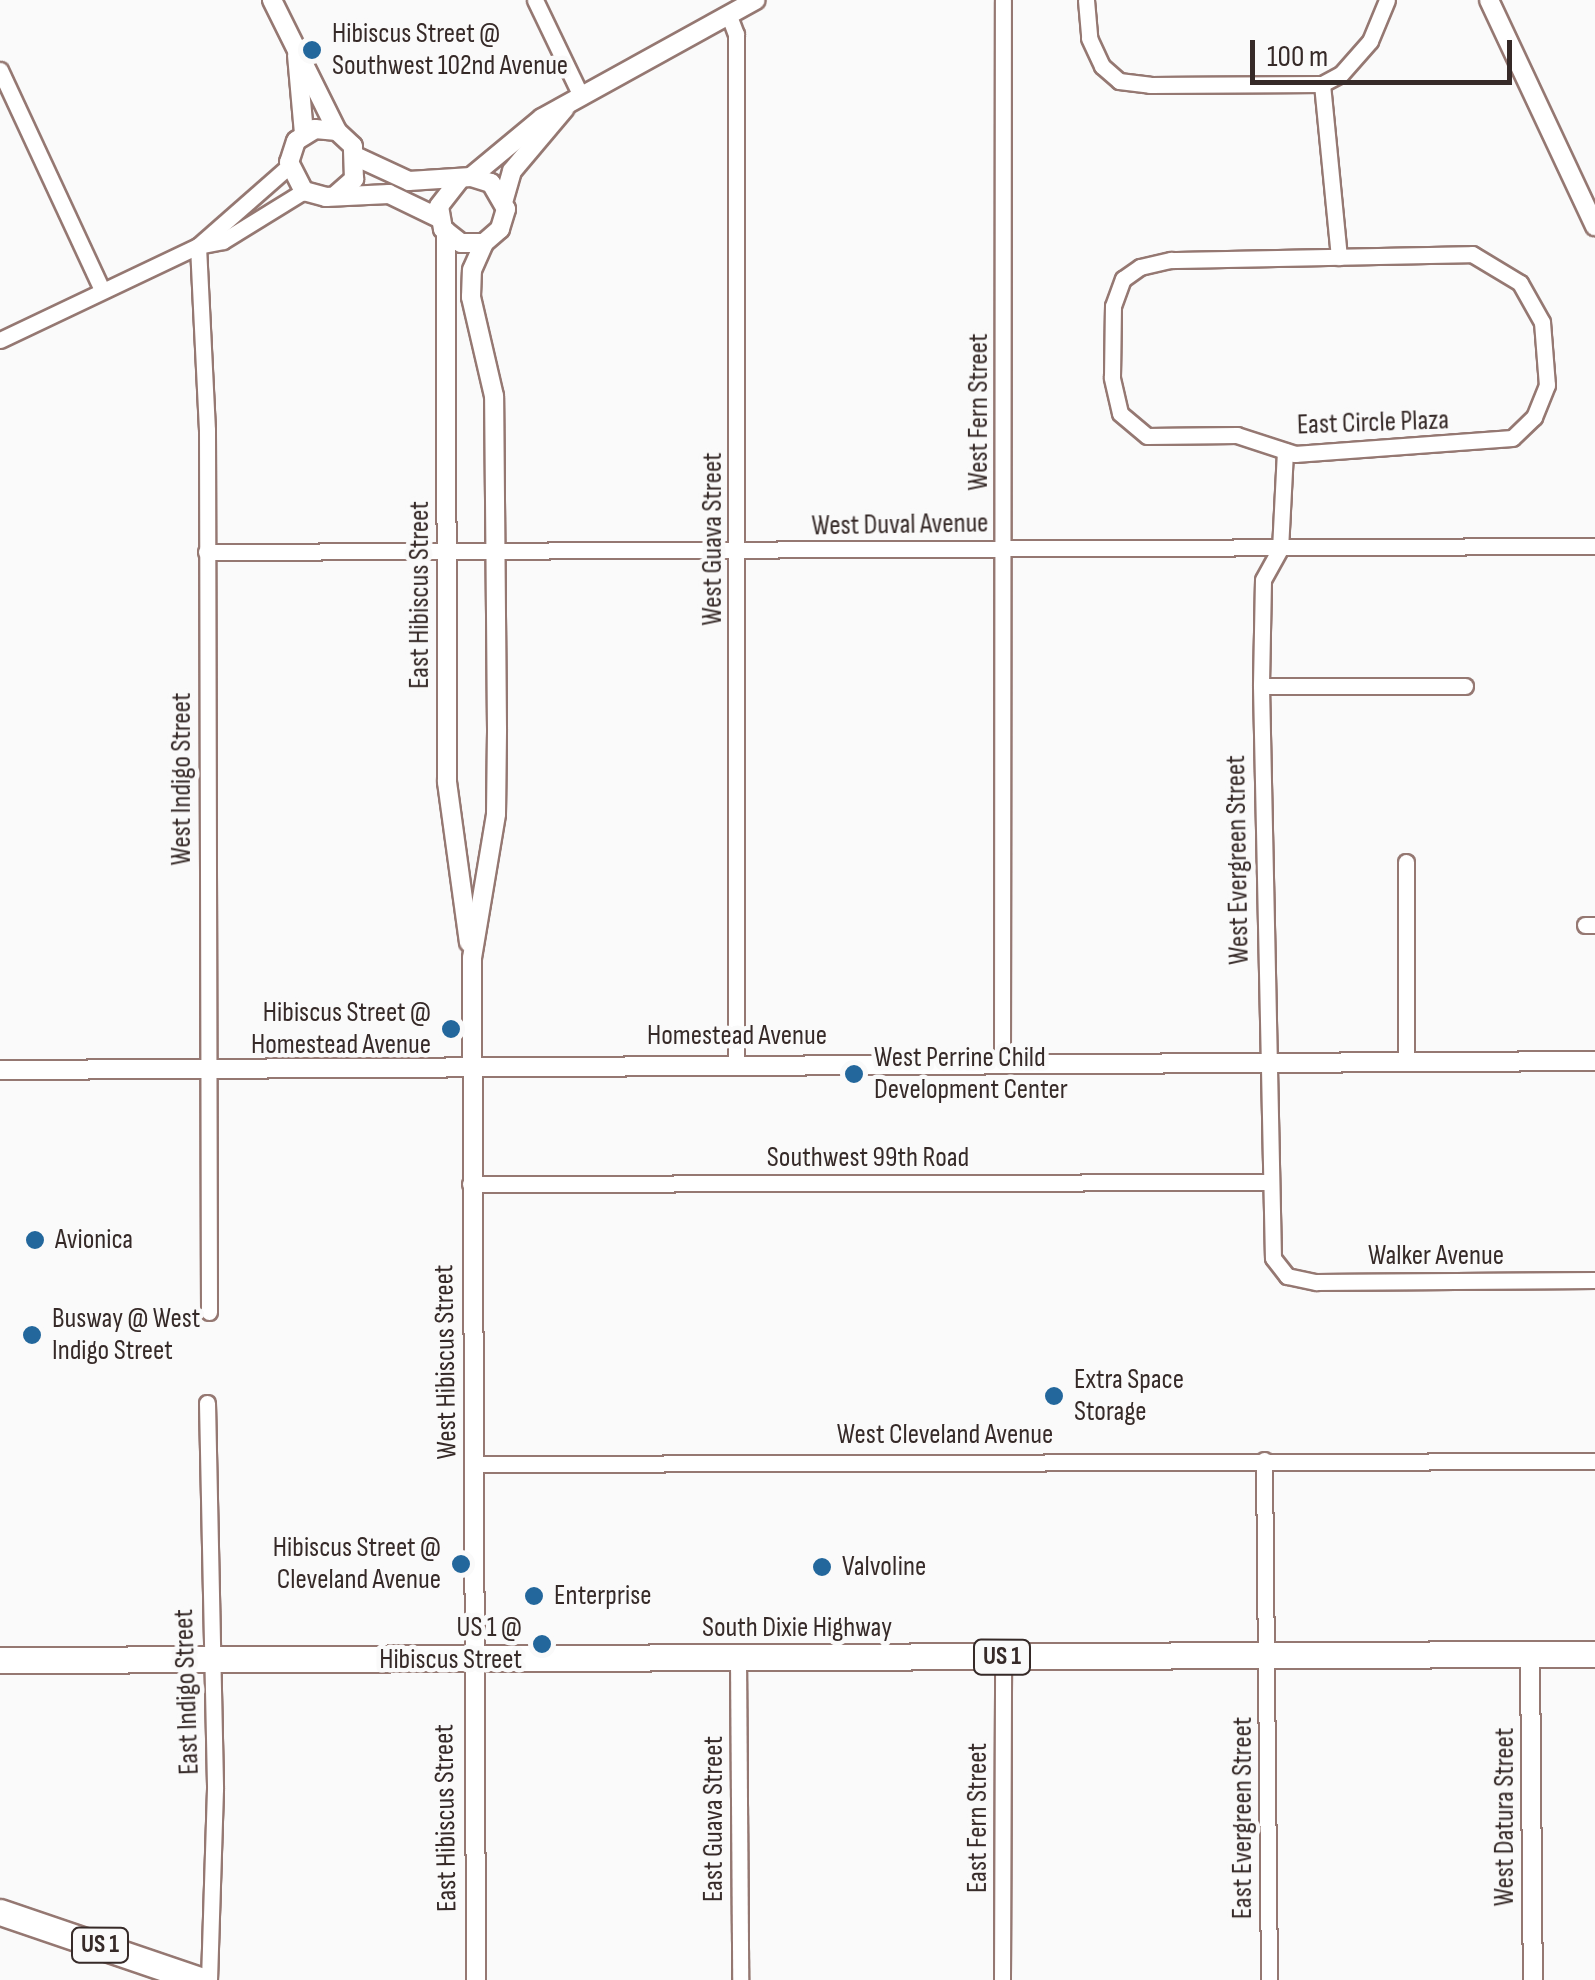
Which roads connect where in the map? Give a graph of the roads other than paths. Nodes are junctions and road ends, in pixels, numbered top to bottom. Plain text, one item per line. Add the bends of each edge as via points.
1 (272, 0) edge
2 (535, 0) edge
3 (756, 0) edge
4 (1004, 0) edge
5 (1086, 0) edge
6 (1388, 0) edge
7 (1488, 0) edge
8 (729, 16) junction
9 (297, 54) junction
10 (0, 70) edge
11 (1322, 84) junction
12 (582, 96) junction
13 (566, 108) junction
14 (337, 131) junction
15 (304, 133) junction
16 (357, 157) junction
17 (289, 166) junction
18 (465, 178) junction
19 (304, 191) junction
20 (337, 194) junction
21 (1588, 195) edge
22 (504, 199) junction
23 (442, 224) junction
24 (1595, 226) edge
25 (484, 242) junction
26 (198, 246) junction
27 (1339, 257) junction
28 (102, 290) junction
29 (0, 340) edge
30 (1285, 452) junction
31 (1595, 546) edge
32 (1003, 548) junction
33 (1280, 549) junction
34 (448, 550) junction
35 (206, 552) junction
36 (491, 552) junction
37 (739, 552) junction
38 (1261, 686) junction
39 (1465, 686) dead end
40 (1406, 862) dead end
41 (472, 958) junction
42 (1595, 1061) edge
43 (1264, 1062) junction
44 (1406, 1062) junction
45 (736, 1063) junction
46 (1002, 1064) junction
47 (208, 1066) junction
48 (470, 1066) junction
49 (0, 1070) edge
50 (1266, 1182) junction
51 (470, 1184) junction
52 (1280, 1270) joint
53 (1595, 1280) edge
54 (209, 1312) dead end
55 (207, 1402) dead end
56 (1264, 1460) junction
57 (1595, 1461) edge
58 (475, 1464) junction
59 (1530, 1654) junction
60 (1595, 1654) edge
61 (474, 1656) junction
62 (1003, 1656) junction
63 (1267, 1656) junction
64 (738, 1658) junction
65 (210, 1659) junction
66 (0, 1660) edge
67 (0, 1912) edge
68 (200, 1980) edge
69 (209, 1980) edge
70 (476, 1980) edge
71 (740, 1980) edge
72 (1002, 1980) edge
73 (1269, 1980) edge
74 (1533, 1980) edge

1 - 9 street
2 - 12 street
3 - 8 street
4 - 32 street, West Fern Street
5 - 11 street via 1092,46 1118,81
6 - 11 street via 1370,41 1341,74
7 - 21 street
8 - 12 street
8 - 37 street, West Guava Street via 736,34
9 - 14 street
9 - 15 street
10 - 28 street
11 - 27 street
12 - 13 street
13 - 18 street via 542,118
13 - 22 street via 512,171
14 - 15 street
14 - 16 street
15 - 17 street via 290,151
16 - 18 street via 409,180
16 - 20 street via 354,179
17 - 19 street
17 - 26 street
18 - 22 street via 491,183
18 - 23 street via 442,195
19 - 20 street
19 - 26 street via 223,241
20 - 23 street via 389,194
21 - 24 street
22 - 25 street via 500,230
23 - 25 street via 462,243
23 - 34 street, East Hibiscus Street
25 - 36 street, East Hibiscus Street via 472,270 471,297 494,396
26 - 28 street
26 - 35 street, West Indigo Street via 206,295
27 - 30 street, East Circle Plaza via 1149,264 1128,273 1116,295 1112,377 1124,420 1147,436 1237,435
27 - 30 street, East Circle Plaza via 1461,252 1501,266 1528,292 1542,322 1547,385 1534,417 1501,443
28 - 29 street
30 - 33 street, West Evergreen Street
31 - 33 street, West Duval Avenue
32 - 33 street, West Duval Avenue
32 - 37 street, West Duval Avenue
32 - 46 street, West Fern Street
33 - 38 street, West Evergreen Street via 1263,580
34 - 35 street, West Duval Avenue
34 - 36 street, West Duval Avenue
34 - 41 street, East Hibiscus Street via 447,782
35 - 47 street, West Indigo Street
36 - 37 street, West Duval Avenue
36 - 41 street, East Hibiscus Street via 496,814
37 - 45 street, West Guava Street
38 - 39 street
38 - 43 street, West Evergreen Street
40 - 44 street
41 - 48 street, East Hibiscus Street
42 - 44 street, Homestead Avenue
43 - 44 street, Homestead Avenue
43 - 46 street, Homestead Avenue
43 - 50 street, West Evergreen Street
45 - 46 street, Homestead Avenue
45 - 48 street, Homestead Avenue
47 - 48 street, Homestead Avenue
47 - 49 street, Homestead Avenue
47 - 54 street, West Indigo Street
48 - 51 street, West Hibiscus Street
50 - 51 street, Southwest 99th Road
50 - 52 street, West Evergreen Street via 1268,1239
51 - 58 street, West Hibiscus Street
52 - 53 street, Walker Avenue via 1316,1282
55 - 65 street, East Indigo Street
56 - 57 street, West Cleveland Avenue
56 - 58 street, West Cleveland Avenue
56 - 63 street
58 - 61 street, West Hibiscus Street
59 - 60 highway, South Dixie Highway / US 1
59 - 63 highway, South Dixie Highway / US 1
59 - 74 street, West Datura Street
61 - 64 highway, South Dixie Highway / US 1
61 - 65 highway, South Dixie Highway / US 1
61 - 70 street, East Hibiscus Street
62 - 63 highway, South Dixie Highway / US 1
62 - 64 highway, South Dixie Highway / US 1
62 - 72 street, East Fern Street
63 - 73 street, East Evergreen Street
64 - 71 street, East Guava Street
65 - 66 highway, South Dixie Highway / US 1
65 - 69 street, East Indigo Street
67 - 68 highway, US 1

